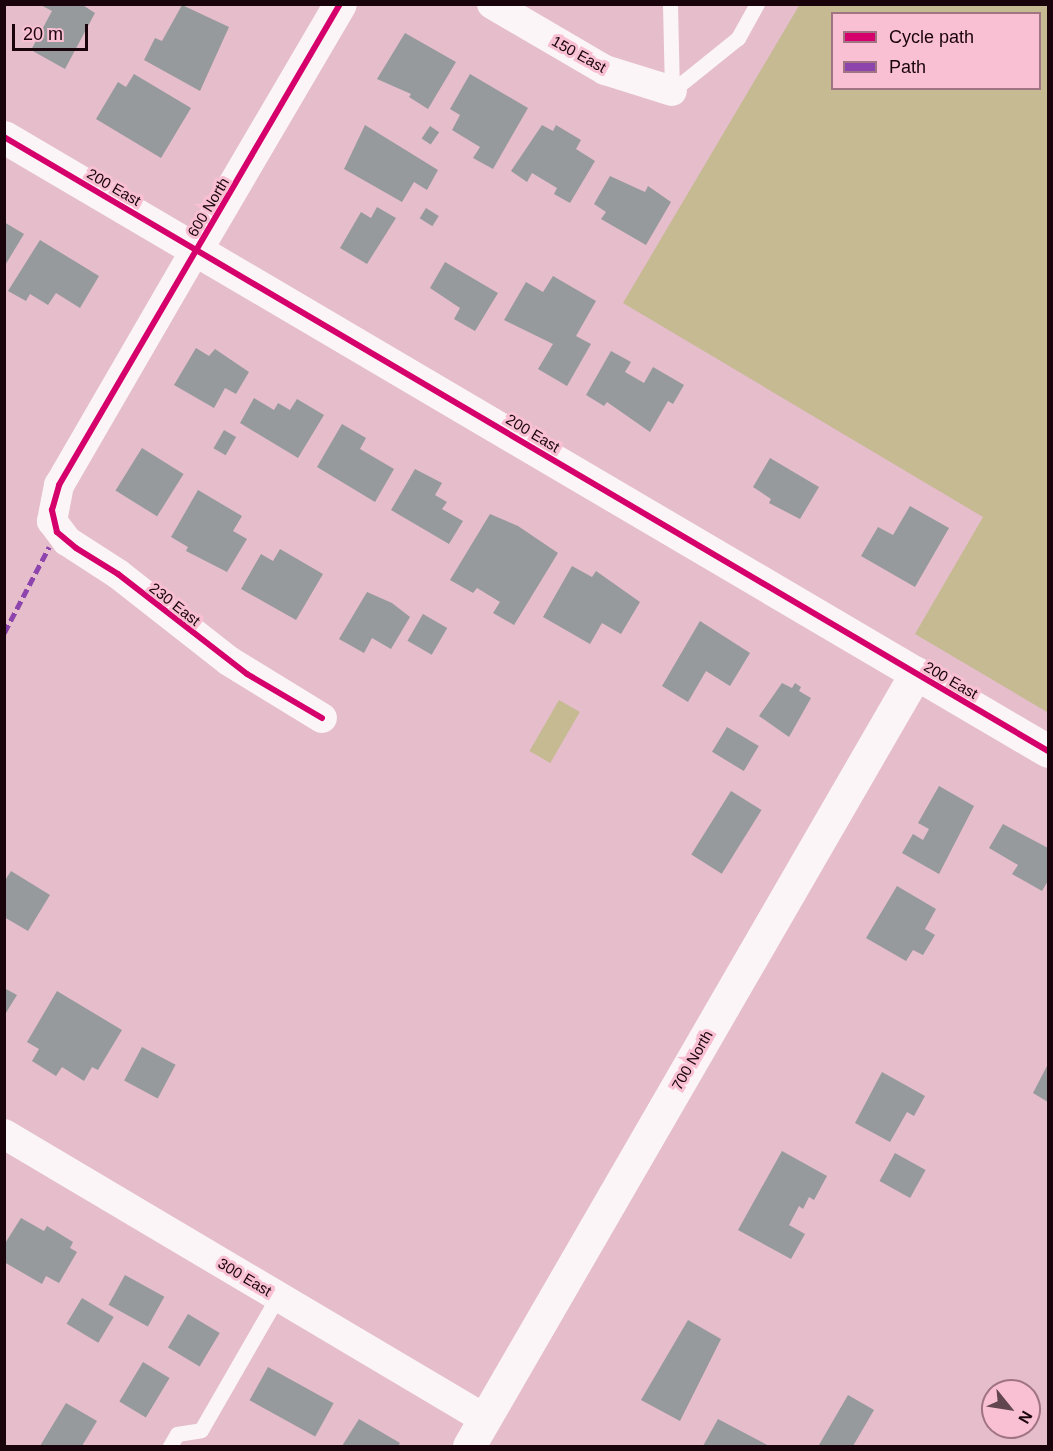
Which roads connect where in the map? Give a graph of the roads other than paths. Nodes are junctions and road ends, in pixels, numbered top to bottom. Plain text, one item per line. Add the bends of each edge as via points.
1 (340, 4) edge
2 (492, 4) edge
3 (670, 4) edge
4 (757, 4) edge
5 (672, 91) junction
6 (4, 137) edge
7 (196, 249) junction
8 (59, 485) joint
9 (916, 674) junction
10 (322, 718) dead end
11 (1048, 752) edge
12 (4, 1134) edge
13 (278, 1296) junction
14 (477, 1433) edge
15 (170, 1446) edge

1 - 7 street, 600 North
2 - 5 street, 150 East via 605,70
3 - 5 lane
4 - 5 lane via 738,38
6 - 7 street, 200 East
7 - 8 street, 600 North
7 - 9 street, 200 East
8 - 10 street, 230 East via 52,520 67,541 118,574 247,674
9 - 11 street, 200 East
9 - 14 street, 700 North
12 - 13 street, 300 East
13 - 14 street, 300 East
13 - 15 lane via 201,1430 177,1434

